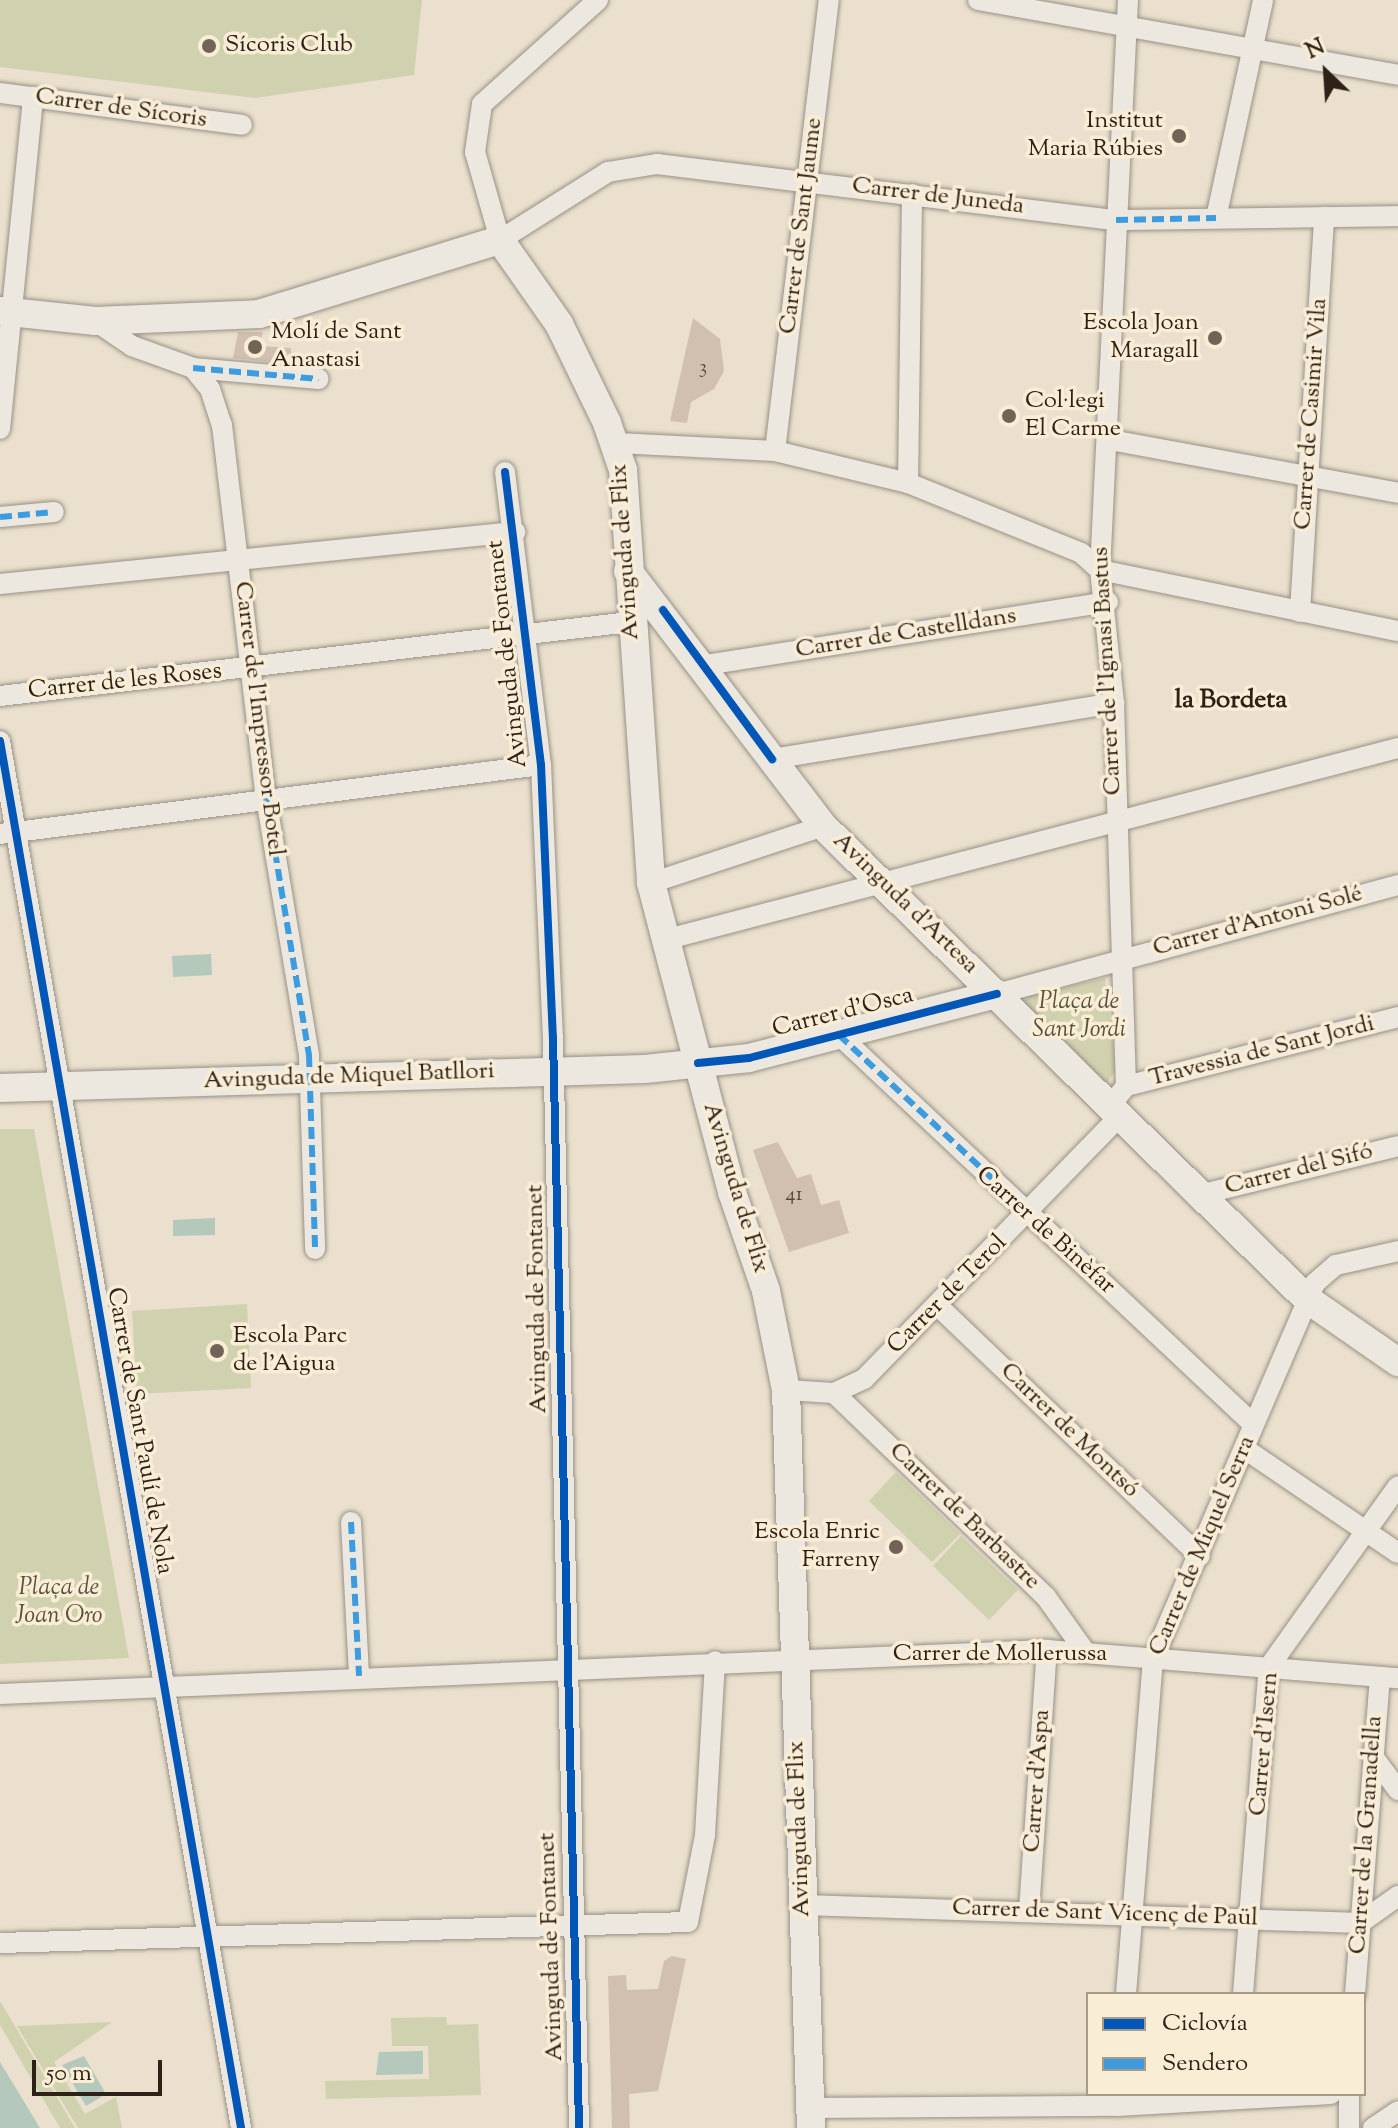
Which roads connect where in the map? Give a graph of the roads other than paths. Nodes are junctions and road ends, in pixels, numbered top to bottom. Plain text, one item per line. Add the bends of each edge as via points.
1 (598, 0) edge
2 (829, 0) edge
3 (978, 0) edge
4 (1128, 0) edge
5 (1263, 0) edge
6 (1126, 28) junction
7 (1251, 47) junction
8 (1398, 75) edge
9 (0, 93) edge
10 (33, 97) junction
11 (242, 125) dead end
12 (808, 181) junction
13 (912, 194) junction
14 (1398, 216) edge
15 (1324, 217) junction
16 (1216, 218) junction
17 (1116, 220) junction
18 (500, 240) junction
19 (455, 256) junction
20 (524, 278) junction
21 (5, 312) edge
22 (95, 321) junction
23 (193, 368) junction
24 (319, 379) dead end
25 (0, 429) edge
26 (1110, 440) junction
27 (617, 443) junction
28 (775, 451) junction
29 (505, 472) dead end
30 (1308, 476) junction
31 (908, 483) junction
32 (1398, 493) edge
33 (54, 512) dead end
34 (0, 517) edge
35 (515, 532) junction
36 (237, 559) junction
37 (1100, 570) junction
38 (628, 571) junction
39 (0, 584) edge
40 (1108, 602) junction
41 (1300, 612) junction
42 (630, 622) junction
43 (1398, 631) edge
44 (525, 633) junction
45 (705, 665) junction
46 (251, 668) junction
47 (0, 696) edge
48 (1114, 703) junction
49 (0, 741) edge
50 (1398, 748) edge
51 (772, 759) junction
52 (541, 765) junction
53 (266, 798) junction
54 (1116, 824) junction
55 (823, 826) junction
56 (5, 833) edge
57 (651, 883) junction
58 (886, 883) junction
59 (1398, 885) edge
60 (664, 940) junction
61 (1118, 959) junction
62 (997, 994) junction
63 (1398, 1017) edge
64 (839, 1035) junction
65 (698, 1063) junction
66 (555, 1071) junction
67 (310, 1078) junction
68 (59, 1086) junction
69 (0, 1088) edge
70 (1118, 1102) junction
71 (1398, 1146) edge
72 (1199, 1195) junction
73 (1030, 1214) junction
74 (315, 1249) dead end
75 (1398, 1251) edge
76 (1307, 1299) junction
77 (938, 1306) junction
78 (1398, 1362) edge
79 (786, 1390) junction
80 (834, 1393) junction
81 (1254, 1425) junction
82 (1245, 1449) junction
83 (1398, 1486) edge
84 (351, 1522) dead end
85 (1367, 1532) junction
86 (1398, 1553) edge
87 (1200, 1556) junction
88 (1047, 1650) junction
89 (1084, 1650) junction
90 (794, 1657) junction
91 (1153, 1659) junction
92 (715, 1661) junction
93 (563, 1666) junction
94 (1269, 1667) junction
95 (359, 1676) junction
96 (1389, 1677) edge
97 (162, 1685) junction
98 (0, 1694) edge
99 (1372, 1755) junction
100 (1398, 1790) edge
101 (1398, 1896) edge
102 (803, 1905) junction
103 (1029, 1911) junction
104 (1132, 1913) junction
105 (1252, 1918) junction
106 (1360, 1923) junction
107 (571, 1925) junction
108 (210, 1939) junction
109 (0, 1943) edge
110 (1126, 1992) edge
111 (1243, 1992) edge
112 (1355, 1992) edge
113 (1265, 2096) edge
114 (1349, 2096) edge
115 (1232, 2097) edge
116 (1118, 2100) edge
117 (1398, 2111) edge
118 (811, 2118) edge
119 (241, 2128) edge
120 (579, 2128) edge
121 (1116, 2128) edge
122 (1349, 2128) edge
123 (1373, 2128) edge

1 - 18 street via 482,104 475,152
2 - 12 street, Carrer de Sant Jaume
3 - 6 street
4 - 6 street, Carrer de l'Ignasi Bastus
5 - 7 street
6 - 7 street
6 - 17 street, Carrer de l'Ignasi Bastus
7 - 8 street
7 - 16 street
9 - 10 street, Carrer de Sícoris
10 - 11 street, Carrer de Sícoris
10 - 21 street
12 - 13 street, Carrer de Juneda
12 - 18 street, Carrer de Juneda via 683,164 631,165 544,209
12 - 28 street, Carrer de Sant Jaume
13 - 17 street, Carrer de Juneda
13 - 31 street
14 - 15 street, Carrer de Juneda
15 - 16 street, Carrer de Juneda
15 - 30 street, Carrer de Casimir Vila
16 - 17 street, Carrer de Juneda
17 - 26 street, Carrer de l'Ignasi Bastus
18 - 19 main road
18 - 20 main road, Avinguda de Flix
19 - 20 main road via 501,265
19 - 22 main road via 259,314
20 - 27 main road, Avinguda de Flix via 559,324
21 - 22 main road
21 - 25 street
22 - 23 street via 132,346
23 - 24 street
23 - 36 street, Carrer de l'Impressor Botel via 220,412
26 - 30 street
26 - 37 street, Carrer de l'Ignasi Bastus
27 - 28 street
27 - 38 main road, Avinguda de Flix
28 - 31 street
29 - 35 street, Avinguda de Fontanet
30 - 32 street
30 - 41 street, Carrer de Casimir Vila
31 - 37 street via 1081,553
33 - 34 street
35 - 36 street
35 - 44 street, Avinguda de Fontanet
36 - 39 street
36 - 46 street, Carrer de l'Impressor Botel
37 - 40 street, Carrer de l'Ignasi Bastus
37 - 41 street
38 - 42 main road, Avinguda de Flix
38 - 45 main road, Avinguda d'Artesa
40 - 45 street, Carrer de Castelldans
40 - 48 street, Carrer de l'Ignasi Bastus
41 - 43 street
42 - 44 street, Carrer de les Roses
42 - 57 main road, Avinguda de Flix
44 - 46 street, Carrer de les Roses
44 - 52 street, Avinguda de Fontanet
45 - 51 main road, Avinguda d'Artesa
46 - 47 street, Carrer de les Roses
46 - 53 street, Carrer de l'Impressor Botel
48 - 51 street
48 - 54 street, Carrer de l'Ignasi Bastus
49 - 56 street, Carrer de Sant Paulí de Nola
50 - 54 street
51 - 55 main road, Avinguda d'Artesa
52 - 53 street
52 - 66 street, Avinguda de Fontanet
53 - 56 street
53 - 67 street, Carrer de l'Impressor Botel
54 - 58 street
54 - 61 street, Carrer de l'Ignasi Bastus
55 - 57 street
55 - 58 main road, Avinguda d'Artesa
56 - 68 street, Carrer de Sant Paulí de Nola
57 - 60 main road, Avinguda de Flix
58 - 60 street
58 - 62 main road, Avinguda d'Artesa
59 - 61 street, Carrer d'Antoni Solé
60 - 65 main road, Avinguda de Flix
61 - 62 street
61 - 70 street
62 - 64 main road, Carrer d'Osca
62 - 70 main road, Avinguda d'Artesa
63 - 70 street, Travessia de Sant Jordi
64 - 65 main road, Carrer d'Osca
64 - 73 street, Carrer de Binèfar
65 - 66 main road, Avinguda de Miquel Batllori
65 - 79 main road, Avinguda de Flix via 766,1291
66 - 67 main road, Avinguda de Miquel Batllori
66 - 93 street, Avinguda de Fontanet
67 - 68 main road, Avinguda de Miquel Batllori
67 - 74 street, Carrer de l'Impressor Botel
68 - 69 main road, Avinguda de Miquel Batllori
68 - 97 street, Carrer de Sant Paulí de Nola
70 - 72 main road, Avinguda d'Artesa
70 - 73 street, Carrer de Terol
71 - 72 street, Carrer del Sifó
72 - 76 main road, Avinguda d'Artesa
73 - 77 street, Carrer de Terol
73 - 81 street, Carrer de Binèfar
75 - 76 street, Carrer de Miquel Serra via 1336,1265
76 - 78 main road, Avinguda d'Artesa
76 - 81 street, Carrer de Miquel Serra
77 - 80 street, Carrer de Terol via 864,1379
77 - 87 street, Carrer de Montsó
79 - 80 street
79 - 90 main road, Avinguda de Flix
80 - 89 street, Carrer de Barbastre via 1046,1597
81 - 82 street, Carrer de Miquel Serra
82 - 85 street
82 - 87 street, Carrer de Miquel Serra
83 - 85 street, Carrer d'Isern
84 - 95 street
85 - 86 street
85 - 94 street, Carrer d'Isern
87 - 91 street, Carrer de Miquel Serra
88 - 89 street, Carrer de Mollerussa
88 - 90 street, Carrer de Mollerussa
88 - 103 street, Carrer d'Aspa
89 - 91 street, Carrer de Mollerussa
90 - 92 street, Carrer de Mollerussa
90 - 102 main road, Avinguda de Flix
91 - 94 street, Carrer de Mollerussa
91 - 104 street, Carrer de Miquel Serra
92 - 93 street, Carrer de Mollerussa
92 - 107 street via 706,1822 688,1922
93 - 95 street, Carrer de Mollerussa
93 - 107 street, Avinguda de Fontanet
94 - 96 street, Carrer de Mollerussa
94 - 105 street, Carrer d'Isern
95 - 97 street, Carrer de Mollerussa
96 - 99 street, Carrer de la Granadella
97 - 98 street, Carrer de Mollerussa
97 - 108 street, Carrer de Sant Paulí de Nola
99 - 100 street
99 - 106 street, Carrer de la Granadella
101 - 106 street
102 - 103 street, Carrer de Sant Vicenç de Paül
102 - 118 main road, Avinguda de Flix
103 - 104 street, Carrer de Sant Vicenç de Paül
104 - 105 street, Carrer de Sant Vicenç de Paül
104 - 110 street, Carrer de Miquel Serra
105 - 106 street, Carrer de Sant Vicenç de Paül
105 - 111 street, Carrer d'Isern
106 - 112 street, Carrer de la Granadella
107 - 108 street
107 - 120 street, Avinguda de Fontanet
108 - 109 street
108 - 119 street, Carrer de Sant Paulí de Nola
113 - 115 street
114 - 122 street
115 - 116 street
116 - 118 street
116 - 121 street
117 - 123 street

